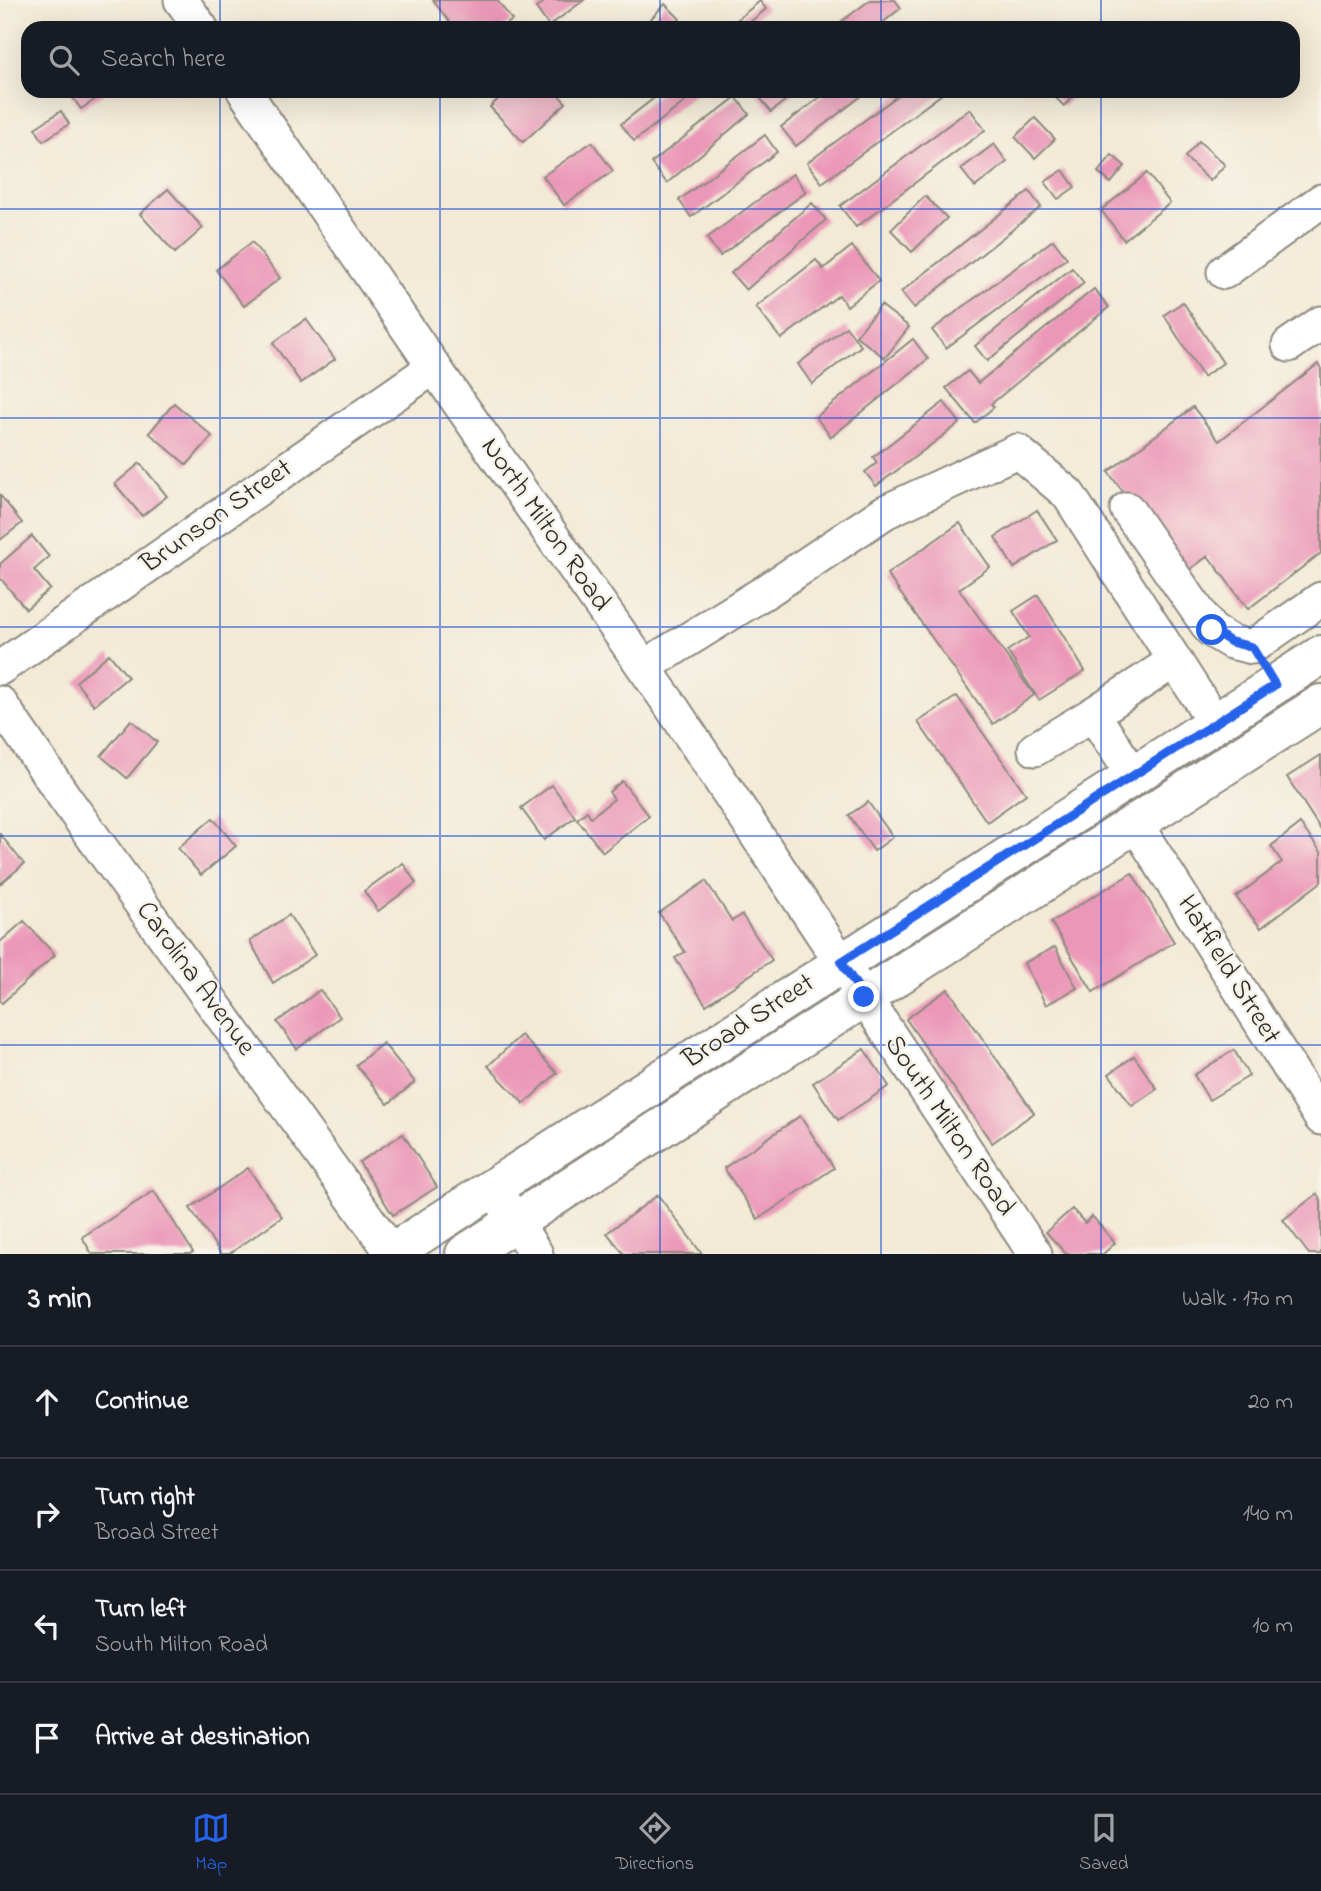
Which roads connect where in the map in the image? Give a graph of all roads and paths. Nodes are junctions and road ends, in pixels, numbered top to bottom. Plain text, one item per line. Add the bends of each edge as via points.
1 (181, 0) edge
2 (196, 21) edge
3 (249, 98) edge
4 (1321, 201) edge
5 (1224, 272) dead end
6 (1321, 323) edge
7 (1289, 345) dead end
8 (434, 367) junction
9 (1127, 509) dead end
10 (1315, 616) edge
11 (1252, 647) junction
12 (1321, 655) edge
13 (1174, 660) junction
14 (644, 667) junction
15 (0, 668) edge
16 (1275, 685) junction
17 (0, 702) edge
18 (1321, 704) edge
19 (1093, 714) junction
20 (1215, 723) junction
21 (1035, 748) dead end
22 (1133, 775) junction
23 (1135, 823) junction
24 (841, 962) junction
25 (864, 997) junction
26 (1321, 1118) edge
27 (493, 1187) junction
28 (515, 1221) junction
29 (392, 1254) edge
30 (465, 1254) edge
31 (536, 1254) edge
32 (1035, 1254) edge

1 - 2 street
3 - 8 street, North Milton Road
4 - 5 street
6 - 7 street
8 - 14 street, North Milton Road
8 - 15 street, Brunson Street
9 - 11 street via 1212,630 1231,642
10 - 11 street
11 - 16 street
12 - 16 main road, Broad Street
13 - 14 street via 1068,494 1017,452 884,512
13 - 19 street
13 - 20 street
14 - 24 street, North Milton Road
16 - 20 main road, Broad Street
17 - 29 street, Carolina Avenue
18 - 23 main road, Broad Street
19 - 21 street
19 - 22 street
20 - 22 main road, Broad Street
22 - 24 main road, Broad Street
23 - 25 main road, Broad Street
23 - 26 street, Hatfield Street
24 - 25 street, South Milton Road
24 - 27 main road, Broad Street
25 - 28 main road, Broad Street
25 - 32 street, South Milton Road
27 - 28 street
27 - 29 main road, Broad Street
28 - 30 main road, Broad Street
28 - 31 street

